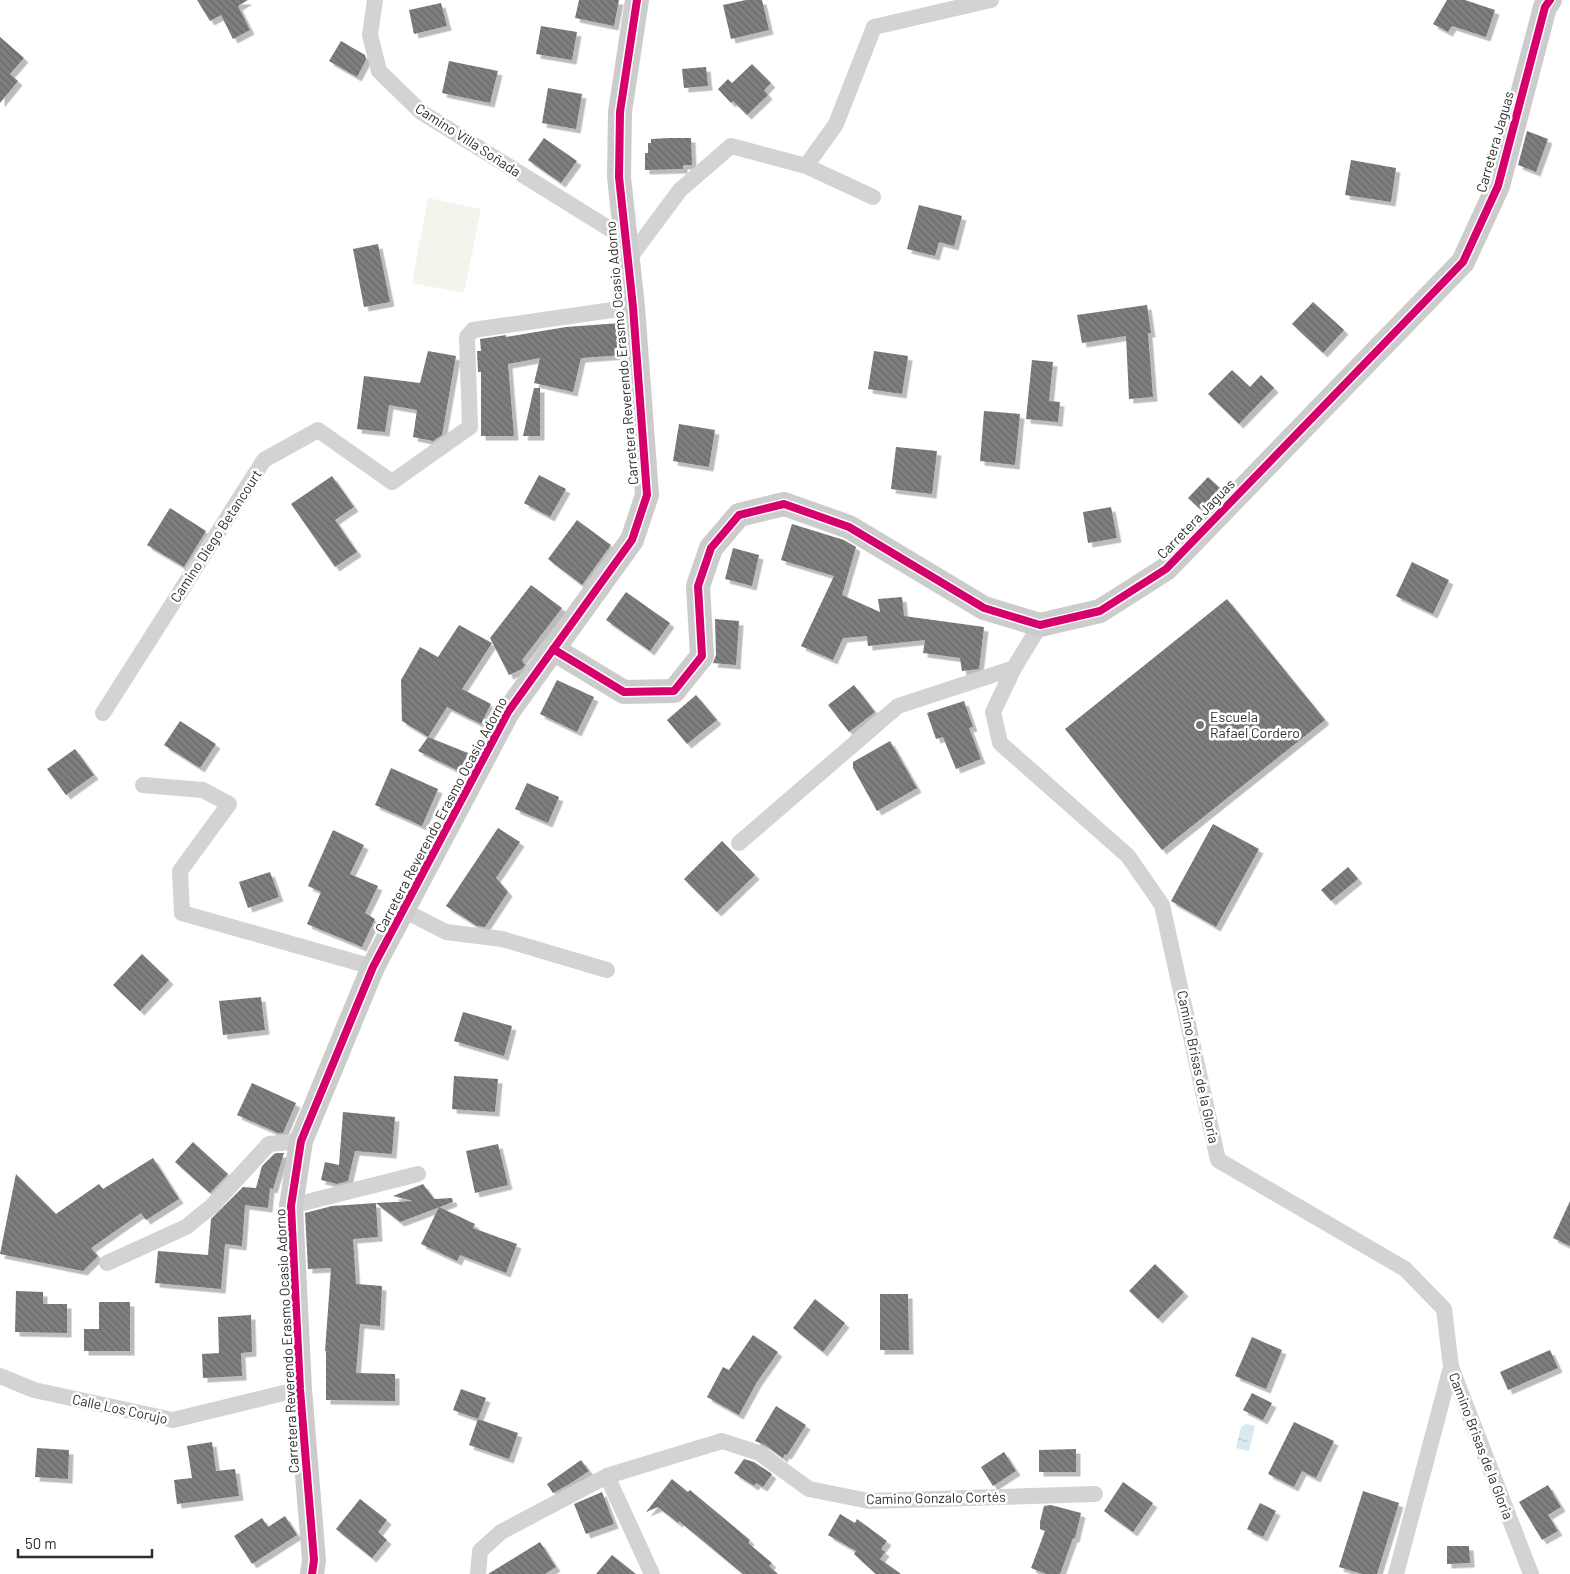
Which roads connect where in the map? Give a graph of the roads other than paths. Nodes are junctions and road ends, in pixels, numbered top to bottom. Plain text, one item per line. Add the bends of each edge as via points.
1 (374, 0) edge
2 (638, 0) edge
3 (991, 0) edge
4 (1543, 2) edge
5 (806, 166) junction
6 (873, 198) dead end
7 (627, 250) junction
8 (633, 307) junction
9 (1040, 625) junction
10 (552, 649) junction
11 (1014, 668) junction
12 (103, 713) dead end
13 (143, 785) dead end
14 (740, 843) dead end
15 (403, 910) junction
16 (373, 967) junction
17 (606, 970) dead end
18 (300, 1142) junction
19 (418, 1174) dead end
20 (292, 1206) junction
21 (107, 1263) dead end
22 (1451, 1367) junction
23 (0, 1376) edge
24 (300, 1389) junction
25 (607, 1476) junction
26 (1095, 1494) dead end
27 (312, 1574) edge
28 (478, 1574) edge
29 (652, 1574) edge
30 (1396, 1574) edge
31 (1531, 1574) edge

1 - 7 street, Camino Villa Soñada via 370,35 379,71 421,112
2 - 7 street, Carretera Reverendo Erasmo Ocasio Adorno via 620,112 619,177
3 - 5 street via 874,27 836,124
4 - 9 street, Carretera Jaguas via 1498,186 1463,262 1166,569 1100,611
5 - 6 street
5 - 7 street via 731,146 680,190
7 - 8 street, Carretera Reverendo Erasmo Ocasio Adorno
8 - 10 street, Carretera Reverendo Erasmo Ocasio Adorno via 646,495 632,540
8 - 12 street, Camino Diego Betancourt via 472,330 467,337 470,427 392,482 318,430 264,460
9 - 10 street via 984,608 849,527 784,504 740,515 711,548 698,586 702,656 674,691 624,692
9 - 11 street, Camino Brisas de la Gloria
10 - 15 street, Carretera Reverendo Erasmo Ocasio Adorno via 508,712
11 - 14 street via 898,706
11 - 22 street, Camino Brisas de la Gloria via 993,712 1000,743 1128,856 1162,905 1218,1160 1405,1269 1444,1309
13 - 16 street via 203,790 229,804 180,871 182,913
15 - 16 street, Carretera Reverendo Erasmo Ocasio Adorno
15 - 17 street via 446,932 502,939
16 - 18 street, Carretera Reverendo Erasmo Ocasio Adorno
18 - 20 street, Carretera Reverendo Erasmo Ocasio Adorno
18 - 21 street via 269,1144 212,1206 186,1227
19 - 20 street
20 - 24 street, Carretera Reverendo Erasmo Ocasio Adorno
22 - 30 street
22 - 31 street, Camino Brisas de la Gloria
23 - 24 street, Calle Los Corujo via 34,1390 173,1420
24 - 27 street, Carretera Reverendo Erasmo Ocasio Adorno via 314,1560
25 - 26 street, Camino Gonzalo Cortés via 722,1441 760,1453 809,1488 869,1501
25 - 28 street, Camino Gonzalo Cortés via 502,1532 480,1551
25 - 29 street

